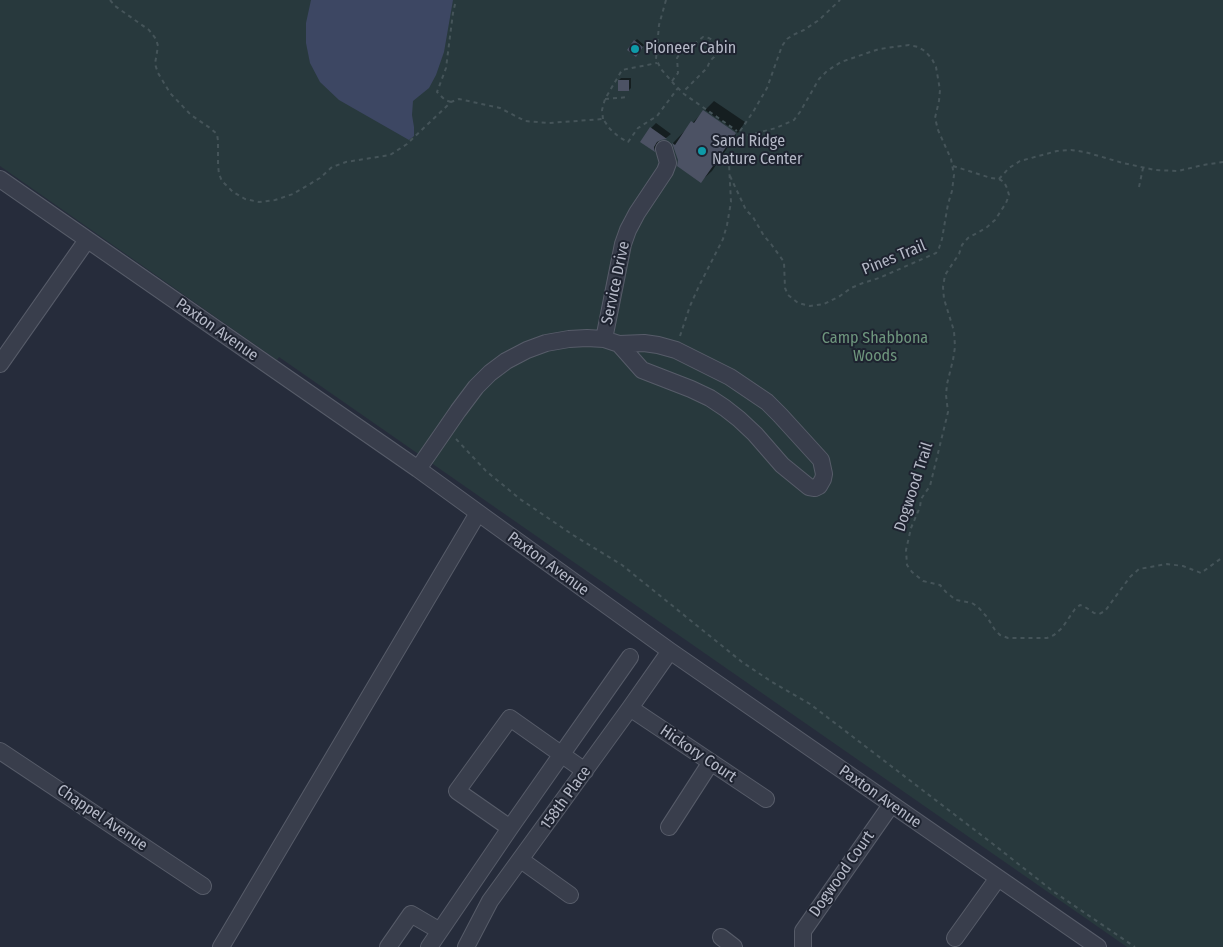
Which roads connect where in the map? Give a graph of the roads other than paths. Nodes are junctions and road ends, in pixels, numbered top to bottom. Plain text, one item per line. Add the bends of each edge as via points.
1 (664, 149) dead end
2 (0, 179) edge
3 (87, 240) junction
4 (611, 342) junction
5 (0, 364) edge
6 (418, 469) junction
7 (478, 513) junction
8 (670, 651) junction
9 (630, 657) dead end
10 (630, 708) junction
11 (0, 750) edge
12 (562, 754) junction
13 (711, 762) junction
14 (585, 771) junction
15 (766, 799) dead end
16 (891, 805) junction
17 (668, 827) dead end
18 (510, 828) junction
19 (521, 860) junction
20 (998, 878) junction
21 (203, 886) dead end
22 (570, 895) dead end
23 (440, 931) junction
24 (955, 938) dead end
25 (1087, 944) edge
26 (221, 947) edge
27 (388, 947) edge
28 (429, 947) edge
29 (466, 947) edge
30 (803, 947) edge

1 - 4 street, Service Drive via 668,163 666,170 637,213 623,244
2 - 3 street, Paxton Avenue
3 - 5 street
3 - 6 street, Paxton Avenue
4 - 4 street via 642,370 691,389 725,408 802,482 809,487 819,486 824,474 821,460 767,402 730,377 676,350 651,344
4 - 6 street via 587,338 546,343 506,361 476,387
6 - 7 street, Paxton Avenue
7 - 8 street, Paxton Avenue
7 - 26 street
8 - 10 street, 158th Place
8 - 16 street, Paxton Avenue
9 - 12 street
10 - 13 street, Hickory Court
10 - 14 street, 158th Place
11 - 21 street, Chappel Avenue
12 - 14 street
12 - 18 street
12 - 18 street via 510,718 457,792
13 - 15 street, Hickory Court
13 - 17 street
14 - 19 street, 158th Place
16 - 20 street, Paxton Avenue
16 - 30 street, Dogwood Court via 803,930
18 - 23 street
19 - 22 street
19 - 29 street, 158th Place via 490,901
20 - 24 street
20 - 25 street, Paxton Avenue
23 - 27 street via 411,914
23 - 28 street

